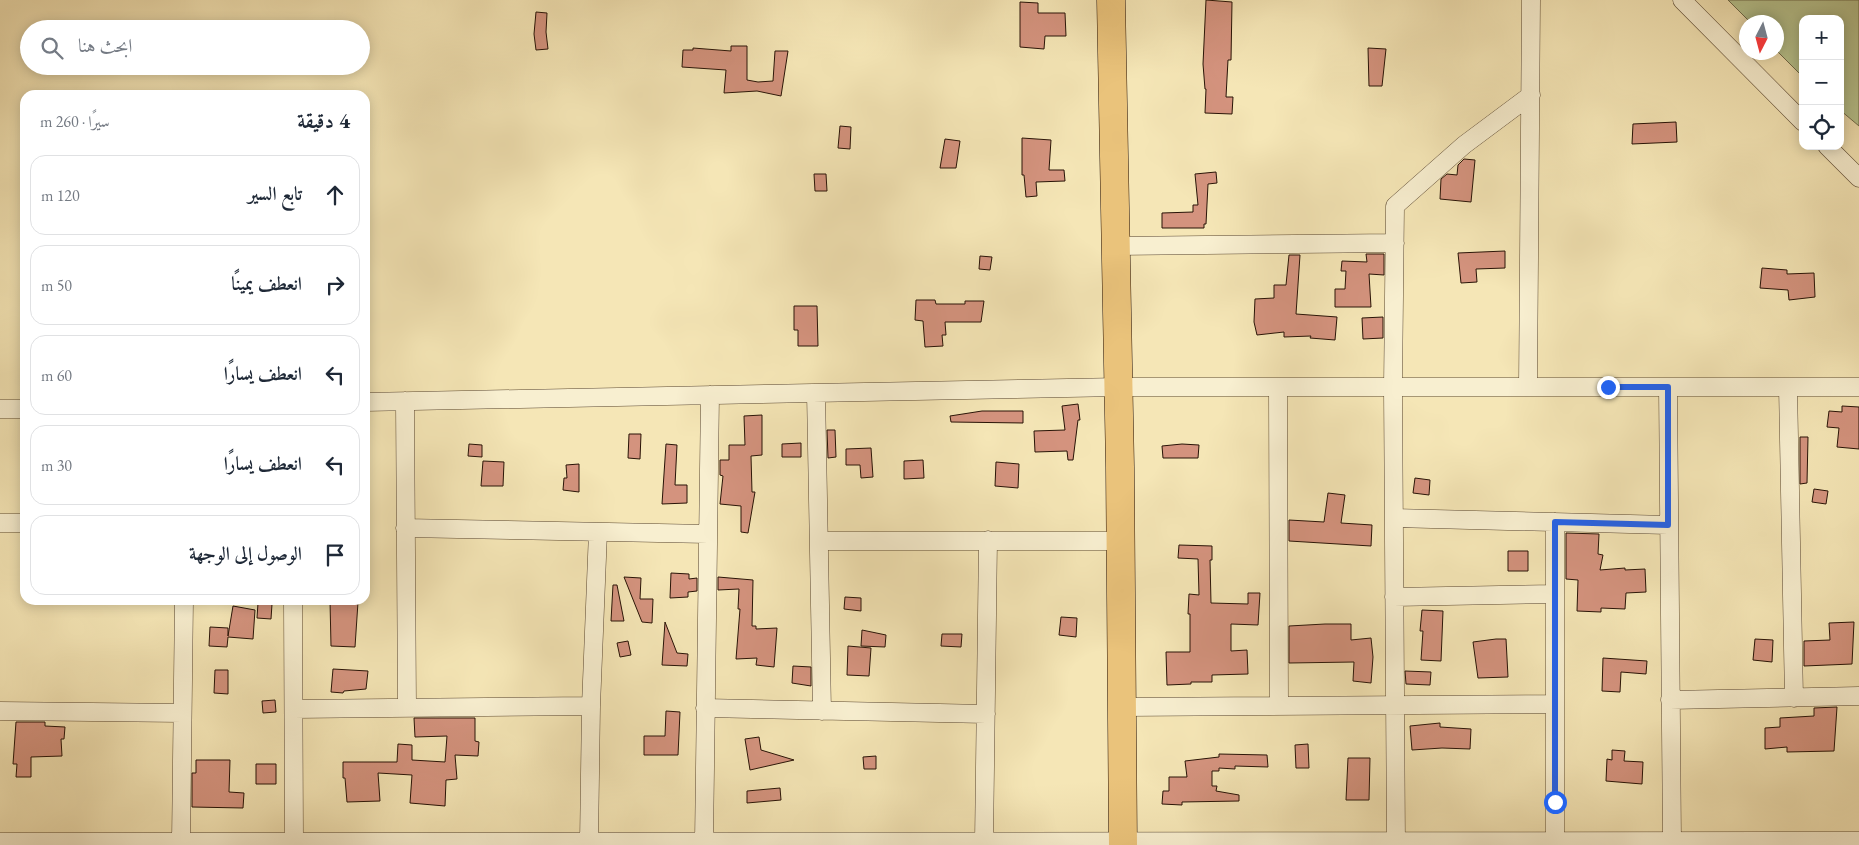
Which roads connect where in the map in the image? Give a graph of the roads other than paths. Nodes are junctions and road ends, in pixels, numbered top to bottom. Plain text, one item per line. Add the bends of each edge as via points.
1 (1111, 0) edge
2 (1531, 0) edge
3 (1682, 0) edge
4 (1531, 95) junction
5 (1799, 118) edge
6 (1831, 150) edge
7 (1859, 178) edge
8 (1395, 243) junction
9 (1116, 246) junction
10 (1118, 386) junction
11 (1278, 387) junction
12 (1393, 387) junction
13 (1528, 387) junction
14 (1668, 387) junction
15 (1788, 387) junction
16 (1859, 387) edge
17 (816, 393) junction
18 (710, 395) junction
19 (404, 401) junction
20 (370, 402) edge
21 (20, 408) edge
22 (0, 409) edge
23 (1394, 518) junction
24 (1555, 522) junction
25 (0, 523) edge
26 (20, 523) edge
27 (1668, 525) junction
28 (406, 528) junction
29 (598, 532) junction
30 (708, 534) junction
31 (988, 540) junction
32 (819, 541) junction
33 (1121, 541) junction
34 (1555, 594) junction
35 (1394, 597) junction
36 (184, 605) edge
37 (293, 605) edge
38 (1859, 696) edge
39 (1794, 698) junction
40 (1670, 700) junction
41 (1555, 704) junction
42 (1395, 705) junction
43 (591, 706) junction
44 (1280, 706) junction
45 (1122, 707) junction
46 (407, 708) junction
47 (705, 708) junction
48 (294, 710) junction
49 (0, 711) edge
50 (822, 711) junction
51 (182, 713) junction
52 (986, 714) junction
53 (1672, 841) junction
54 (1859, 841) edge
55 (0, 842) edge
56 (181, 842) junction
57 (294, 842) junction
58 (590, 842) junction
59 (704, 842) junction
60 (984, 842) junction
61 (1555, 842) junction
62 (754, 843) edge
63 (1123, 843) edge
64 (1396, 843) edge
65 (1534, 843) edge
66 (1720, 843) edge
67 (141, 844) edge
68 (221, 844) edge
69 (387, 844) edge

1 - 9 main road
2 - 4 street
3 - 5 street
4 - 8 street via 1464,145 1395,206
4 - 13 street
6 - 7 street
8 - 9 street
8 - 12 street
9 - 10 main road
10 - 11 street
10 - 17 street
10 - 33 main road
11 - 12 street
11 - 44 street
12 - 13 street
12 - 23 street
13 - 14 street
14 - 15 street
14 - 27 street
15 - 16 street
15 - 39 street
17 - 18 street
17 - 32 street
18 - 19 street
18 - 30 street
19 - 20 street
19 - 28 street
21 - 22 street
23 - 24 street
23 - 35 street
24 - 27 street
24 - 34 street
25 - 26 street
27 - 40 street
28 - 29 street
28 - 46 street
29 - 30 street
29 - 43 street
30 - 47 street
31 - 32 street
31 - 33 street
31 - 52 street
32 - 50 street
33 - 45 main road
34 - 35 street
34 - 41 street
35 - 42 street
36 - 51 street
37 - 48 street
38 - 39 street
39 - 40 street
40 - 53 street
41 - 42 street
41 - 61 street
42 - 44 street
42 - 64 street
43 - 46 street
43 - 58 street
44 - 45 street
45 - 63 main road
46 - 48 street
47 - 50 street
47 - 59 street
48 - 57 street
49 - 51 street
50 - 52 street
51 - 56 street
52 - 60 street
53 - 61 street
53 - 66 street
54 - 66 street
55 - 67 street
56 - 67 street
56 - 68 street
57 - 68 street
57 - 69 street
58 - 59 street
58 - 69 street
59 - 62 street
60 - 62 street
60 - 63 street
61 - 65 street
63 - 64 street
64 - 65 street

